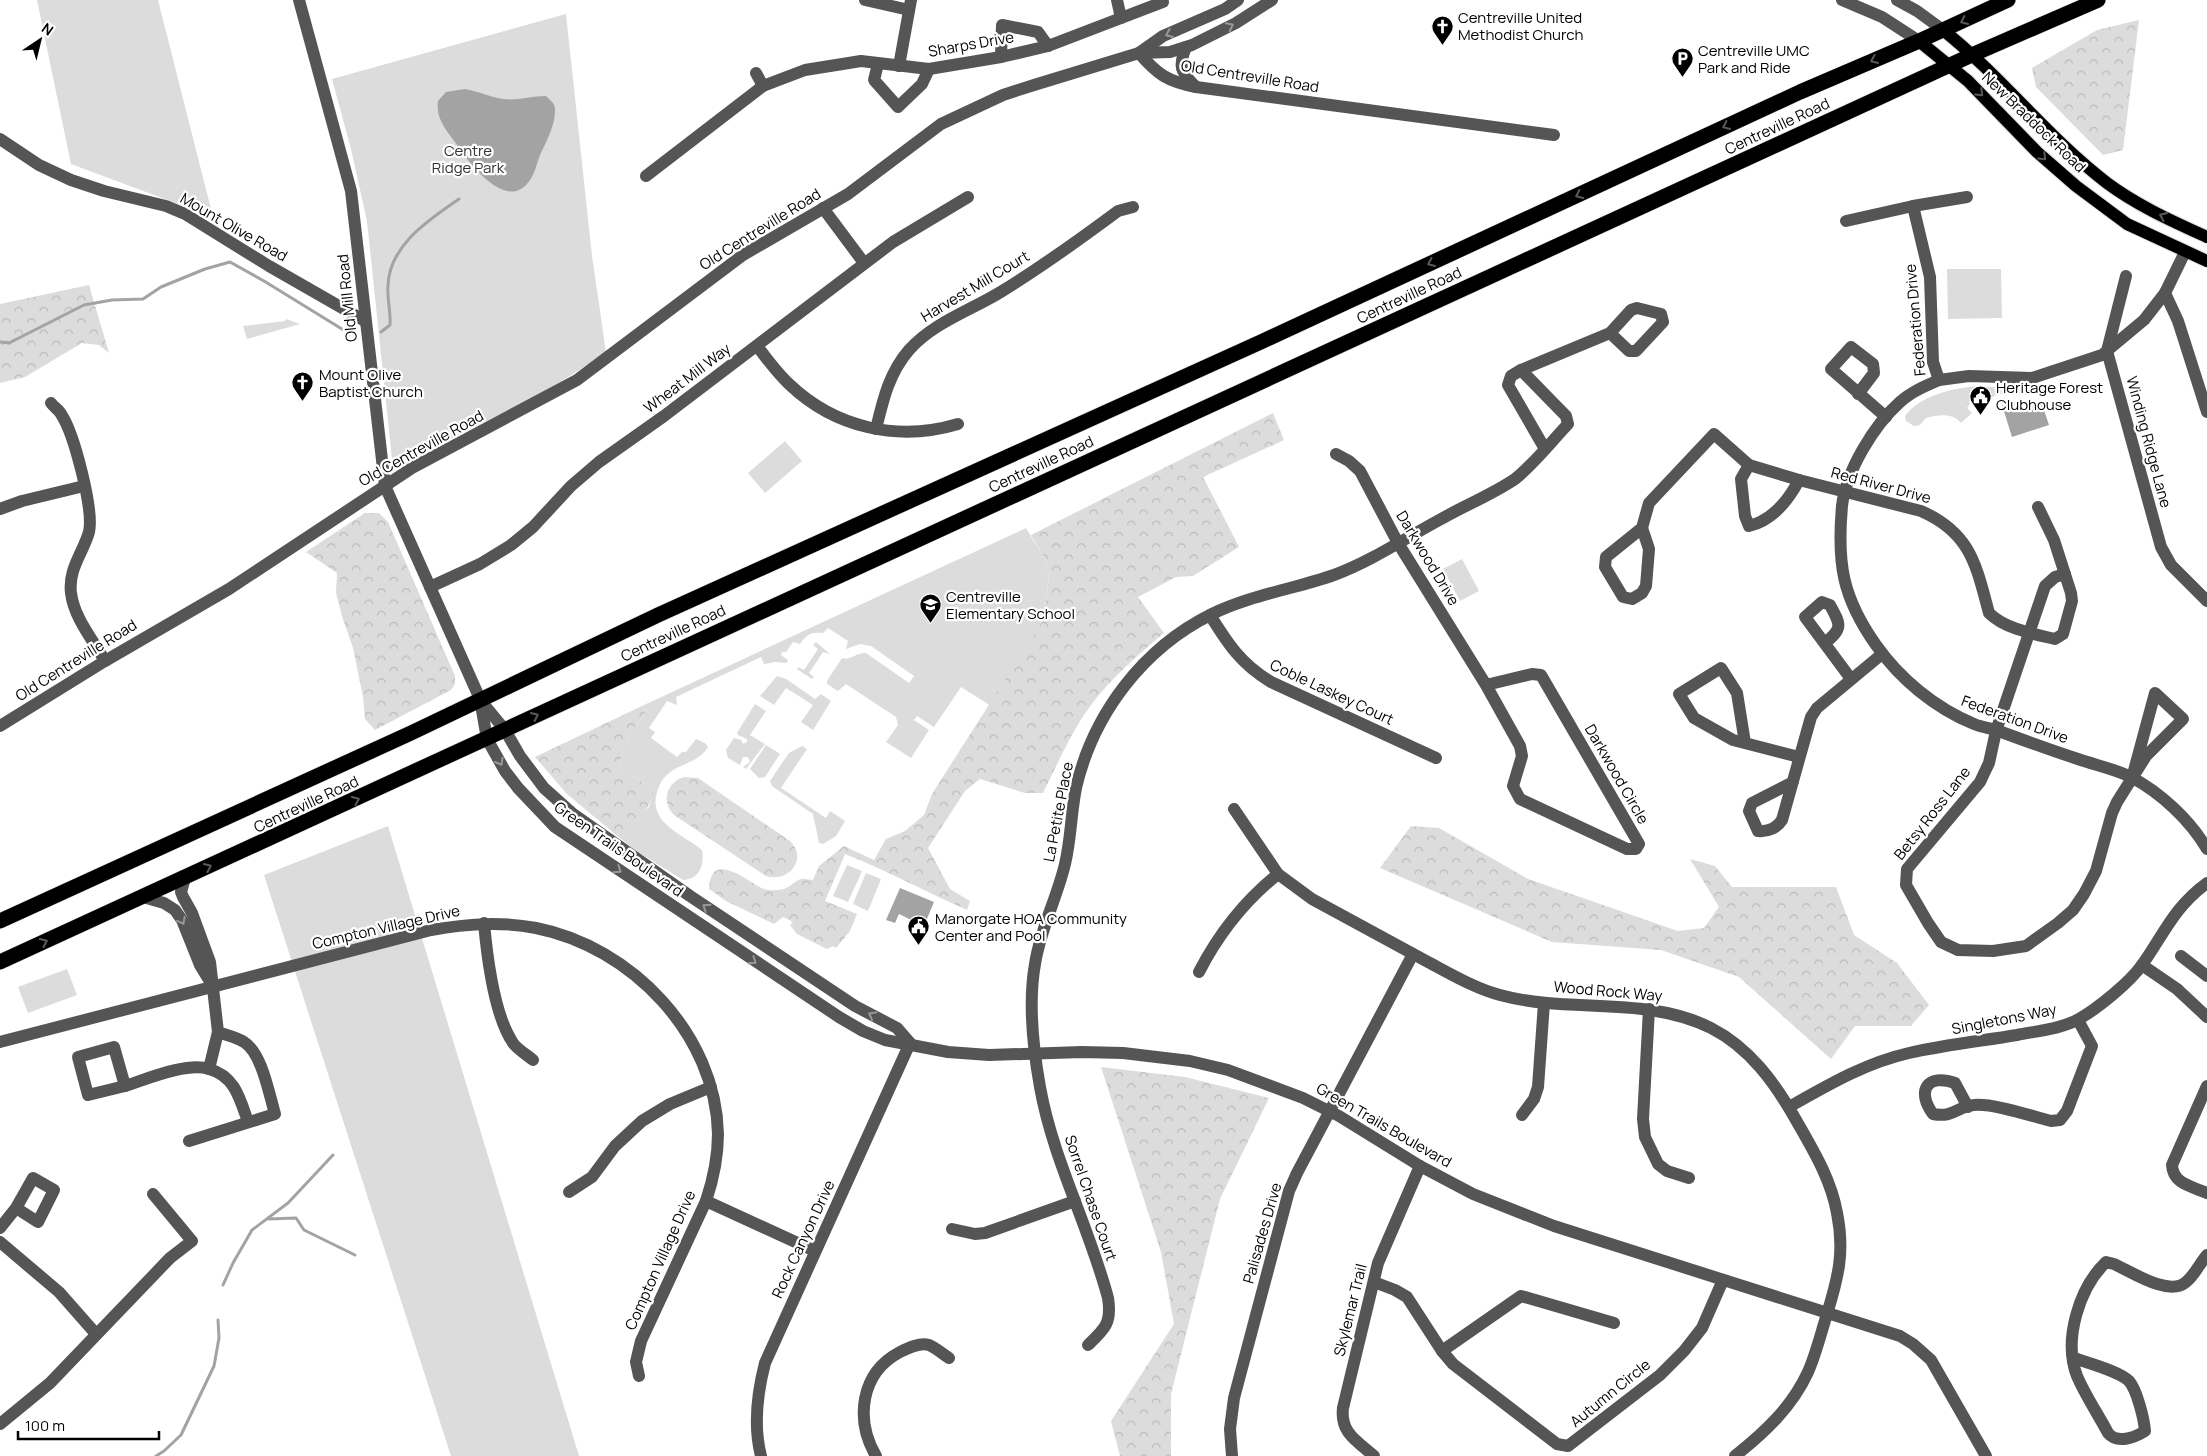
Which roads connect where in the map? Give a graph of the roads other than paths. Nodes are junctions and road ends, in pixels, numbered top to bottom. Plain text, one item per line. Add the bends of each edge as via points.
1 (299, 0) edge
2 (865, 0) edge
3 (1118, 0) edge
4 (1162, 0) edge
5 (1238, 0) edge
6 (1272, 0) edge
7 (1842, 0) edge
8 (1897, 0) edge
9 (2008, 0) edge
10 (2098, 0) edge
11 (910, 5) edge
12 (1121, 18) junction
13 (1943, 30) junction
14 (1919, 41) junction
15 (1048, 46) junction
16 (1186, 47) junction
17 (1139, 53) junction
18 (1974, 54) junction
19 (1001, 57) junction
20 (878, 64) junction
21 (1951, 65) junction
22 (899, 66) junction
23 (929, 69) junction
24 (756, 74) dead end
25 (763, 86) junction
26 (1196, 87) junction
27 (1554, 135) dead end
28 (0, 139) edge
29 (646, 176) dead end
30 (968, 197) dead end
31 (1967, 198) dead end
32 (1913, 206) junction
33 (1133, 207) dead end
34 (823, 208) junction
35 (1846, 222) dead end
36 (2207, 237) edge
37 (2185, 252) junction
38 (2207, 261) edge
39 (864, 264) junction
40 (2126, 276) dead end
41 (2165, 293) junction
42 (366, 321) junction
43 (1610, 333) dead end
44 (757, 346) junction
45 (2107, 351) junction
46 (1521, 370) junction
47 (1939, 380) junction
48 (1858, 394) dead end
49 (51, 403) dead end
50 (2207, 412) edge
51 (1886, 417) junction
52 (958, 424) dead end
53 (876, 429) junction
54 (1545, 449) junction
55 (1336, 454) dead end
56 (1749, 465) junction
57 (1799, 480) junction
58 (84, 486) junction
59 (385, 486) junction
60 (1844, 491) junction
61 (2038, 507) dead end
62 (0, 508) edge
63 (1642, 528) junction
64 (1398, 543) junction
65 (2065, 574) junction
66 (430, 587) junction
67 (2207, 601) edge
68 (1210, 615) junction
69 (2029, 632) junction
70 (1824, 643) dead end
71 (1882, 654) junction
72 (105, 661) junction
73 (1851, 679) junction
74 (1486, 685) junction
75 (480, 699) junction
76 (0, 726) edge
77 (505, 730) junction
78 (1996, 731) junction
79 (487, 739) junction
80 (1745, 743) junction
81 (1799, 757) junction
82 (1436, 758) dead end
83 (2132, 778) junction
84 (1792, 782) dead end
85 (1234, 810) dead end
86 (2207, 849) edge
87 (1278, 874) junction
88 (185, 878) junction
89 (2207, 883) edge
90 (142, 897) junction
91 (0, 921) edge
92 (484, 923) junction
93 (1413, 954) junction
94 (2181, 956) dead end
95 (0, 962) edge
96 (2142, 965) junction
97 (1199, 972) dead end
98 (2207, 976) edge
99 (212, 986) junction
100 (1544, 1003) junction
101 (1649, 1009) junction
102 (2207, 1017) edge
103 (2078, 1020) junction
104 (218, 1032) junction
105 (0, 1042) edge
106 (910, 1043) junction
107 (1036, 1053) junction
108 (533, 1060) dead end
109 (209, 1068) junction
110 (125, 1086) dead end
111 (2207, 1086) edge
112 (710, 1087) junction
113 (1789, 1107) junction
114 (1968, 1107) dead end
115 (1329, 1111) junction
116 (1522, 1115) dead end
117 (248, 1122) junction
118 (189, 1141) dead end
119 (1420, 1166) junction
120 (1689, 1178) dead end
121 (569, 1192) dead end
122 (2207, 1193) edge
123 (153, 1194) dead end
124 (706, 1201) junction
125 (1075, 1201) junction
126 (16, 1208) dead end
127 (0, 1228) edge
128 (952, 1229) dead end
129 (0, 1242) edge
130 (815, 1251) junction
131 (2207, 1255) edge
132 (1723, 1280) junction
133 (1374, 1282) junction
134 (1827, 1313) junction
135 (1614, 1323) dead end
136 (96, 1334) junction
137 (1088, 1345) dead end
138 (1442, 1351) junction
139 (949, 1358) dead end
140 (2074, 1358) junction
141 (639, 1376) dead end
142 (0, 1424) edge
143 (761, 1456) edge
144 (876, 1456) edge
145 (1232, 1456) edge
146 (1374, 1456) edge
147 (1735, 1456) edge
148 (1986, 1456) edge

1 - 42 street, Old Mill Road via 351,191
2 - 11 street
3 - 12 street
4 - 12 street, Sharps Drive
5 -> 17 street via 1163,36
16 -> 6 street via 1236,23
7 - 14 street, New Braddock Road via 1882,17
8 - 13 street, New Braddock Road via 1917,10
9 -> 13 highway, Centreville Road
10 - 18 highway, Centreville Road
11 - 22 street
12 - 15 street, Sharps Drive
13 - 14 highway, Centreville Road
13 - 18 main road, New Braddock Road
14 - 21 main road, New Braddock Road
14 -> 75 highway, Centreville Road via 1800,92
15 - 19 street, Sharps Drive
15 - 19 street via 1038,32 1002,25
16 - 17 street via 1170,52
16 - 26 street via 1181,69
17 - 26 street, Old Centreville Road via 1155,72
17 - 34 street, Old Centreville Road via 1011,93 954,117 928,132 853,190
18 - 21 highway, Centreville Road
36 -> 18 main road, New Braddock Road via 2146,208 2108,183 2074,155
19 - 23 street, Sharps Drive
20 - 22 street, Sharps Drive
20 - 23 street via 874,80 898,107 922,84
20 - 25 street, Sharps Drive via 861,61 805,70
21 -> 37 main road, New Braddock Road via 2037,152 2076,186 2128,224
77 -> 21 highway, Centreville Road
22 - 23 street, Sharps Drive
24 - 25 street
25 - 29 street, Sharps Drive
26 - 27 street, Old Centreville Road
28 - 42 street, Mount Olive Road via 39,165 70,180 104,192 166,206 184,214
30 - 39 street, Wheat Mill Way via 913,228
31 - 32 street
32 - 35 street
32 - 47 street, Federation Drive via 1930,277 1933,362
33 - 53 street, Harvest Mill Court via 1118,211 1030,274 938,326 917,342 890,378
34 - 39 street
34 - 59 street, Old Centreville Road via 743,255 577,380 435,455
37 - 38 main road, New Braddock Road
37 - 41 street
39 - 44 street, Wheat Mill Way
40 - 45 street, Winding Ridge Lane
41 - 45 street via 2144,320
41 - 50 street via 2178,321
42 - 59 street, Old Mill Road
43 - 46 street
44 - 53 street via 777,372 812,403 845,421
44 - 66 street, Wheat Mill Way via 600,462 511,545 480,564
45 - 47 street via 2032,378 1969,376
45 - 67 street, Winding Ridge Lane via 2161,547 2171,565
46 - 54 street via 1511,376 1508,385
46 - 54 street, La Petite Place via 1566,416 1568,424
47 - 51 street, Federation Drive via 1912,393
48 - 51 street
49 - 58 street via 68,429
51 - 60 street, Federation Drive via 1866,444
52 - 53 street via 915,432
54 - 64 street, La Petite Place via 1516,478
55 - 64 street, Darkwood Drive via 1360,471
56 - 57 street, Red River Drive
56 - 57 street via 1741,479 1749,526 1761,523 1785,504
56 - 63 street, Red River Drive via 1714,434 1649,503
57 - 60 street, Red River Drive
58 - 62 street
58 - 72 street via 90,523 73,569 71,593 74,607
59 - 66 street, Old Mill Road
59 - 72 street, Old Centreville Road via 229,589
60 - 69 street, Red River Drive via 1933,516 1966,545 1976,564 1989,613 1995,619
60 - 71 street, Federation Drive via 1839,542 1842,572 1857,615
61 - 65 street, Red River Drive via 2054,540
63 - 63 street via 1606,557 1605,567 1623,597 1632,598 1642,593 1646,586 1649,549
64 - 68 street, La Petite Place via 1338,573 1232,605
64 - 74 street, Darkwood Drive
65 - 69 street, Betsy Ross Lane via 2055,577 2045,586
65 - 69 street, Red River Drive via 2072,601 2063,634 2055,639
66 - 75 street, Old Mill Road
68 - 82 street, Coble Laskey Court via 1234,653 1257,674
68 - 107 street, La Petite Place via 1177,635 1140,667 1111,704 1089,746 1076,790 1066,862 1035,963
69 - 78 street, Betsy Ross Lane
70 - 73 street
71 - 73 street
71 - 78 street, Federation Drive via 1930,700 1975,725
72 - 76 street, Old Centreville Road
73 - 81 street via 1811,717
74 - 74 street, Darkwood Circle via 1520,746 1522,756 1514,786 1520,799 1627,849 1636,850 1639,844 1541,675 1532,674
75 - 77 street, Green Trails Boulevard
75 - 79 street, Green Trails Boulevard
75 - 91 highway, Centreville Road
77 - 79 highway, Centreville Road
106 -> 77 street, Green Trails Boulevard via 897,1028 855,1006 573,814 544,788
78 - 83 street, Federation Drive
78 - 83 street, Betsy Ross Lane via 1980,782 1907,869 1906,884 1928,923 1941,942 1958,950 1993,952 2026,946 2073,910 2092,882 2112,813
88 -> 79 highway, Centreville Road
79 -> 106 street, Green Trails Boulevard via 518,788 555,827 839,1017 884,1040
80 - 80 street via 1694,718 1679,694 1721,668 1737,693
80 - 81 street
81 - 84 street
83 - 83 street via 2158,742 2183,719 2155,694
83 - 86 street, Federation Drive via 2178,812
85 - 87 street, Wood Rock Way
87 - 93 street, Wood Rock Way via 1312,899
87 - 97 street via 1234,915
88 - 90 highway, Centreville Road
88 - 99 street via 182,892 210,962
89 - 96 street, Singletons Way via 2180,908
95 -> 90 highway, Centreville Road
90 -> 99 street via 175,910
92 - 99 street, Compton Village Drive via 431,930
92 - 108 street via 492,984 501,1016 514,1044
92 - 112 street, Compton Village Drive via 519,925 558,933 595,949 629,970 658,996 682,1027 704,1066
93 - 100 street, Wood Rock Way via 1484,990
93 - 115 street, Palisades Drive
94 - 98 street
96 - 102 street via 2177,989
96 - 103 street, Singletons Way via 2115,992
99 - 104 street
99 - 105 street, Compton Village Drive
100 - 101 street, Wood Rock Way
100 - 116 street via 1538,1087 1534,1100
101 - 113 street, Wood Rock Way via 1692,1020 1731,1040 1763,1070
101 - 120 street via 1643,1119 1645,1137 1658,1164 1667,1171
103 - 113 street, Singletons Way via 2048,1030 1883,1059 1850,1073
103 - 114 street via 2092,1046 2067,1111 2060,1120 2051,1121 1989,1106 1973,1104
104 - 109 street
104 - 117 street via 243,1041 258,1058 275,1114
106 - 107 street, Green Trails Boulevard via 964,1054
106 - 130 street, Rock Canyon Drive
107 - 115 street, Green Trails Boulevard via 1122,1053 1190,1061 1259,1080
107 - 125 street, Sorrel Chase Court via 1046,1116
109 - 110 street via 188,1068
109 - 117 street via 223,1074 233,1084
111 - 122 street via 2172,1165 2172,1174 2176,1180
112 - 121 street via 670,1104 642,1122 616,1146 592,1177
112 - 124 street, Compton Village Drive via 718,1140
113 - 134 street, Wood Rock Way via 1828,1181 1838,1214 1840,1263
115 - 119 street, Green Trails Boulevard
115 - 145 street, Palisades Drive via 1283,1208 1234,1398 1230,1429
117 - 118 street
119 - 132 street, Green Trails Boulevard via 1509,1209
119 - 133 street, Skylemar Trail via 1378,1263
123 - 136 street via 192,1241 170,1258
124 - 130 street
124 - 141 street, Compton Village Drive via 641,1341 636,1362
125 - 128 street via 985,1232 975,1234
125 - 137 street, Sorrel Chase Court via 1109,1306 1106,1329
126 - 127 street
129 - 136 street via 59,1292
130 - 143 street, Rock Canyon Drive via 765,1363 756,1417
131 - 140 street via 2186,1282 2178,1287 2164,1287 2106,1262 2088,1288 2073,1322
132 - 134 street, Green Trails Boulevard
132 - 138 street, Autumn Circle via 1702,1328 1684,1351 1660,1375 1568,1446 1557,1444 1453,1364
133 - 138 street, Autumn Circle via 1407,1297
133 - 146 street, Skylemar Trail via 1342,1419 1347,1432
134 - 147 street, Wood Rock Way via 1815,1353 1796,1394 1769,1427
134 - 148 street, Green Trails Boulevard via 1900,1336 1925,1353
135 - 138 street via 1521,1296
136 - 142 street via 50,1383
139 - 144 street via 930,1346 916,1345 890,1358 875,1374 865,1395 863,1420
140 - 140 street via 2076,1375 2113,1438 2119,1440 2145,1431 2135,1391 2129,1381

